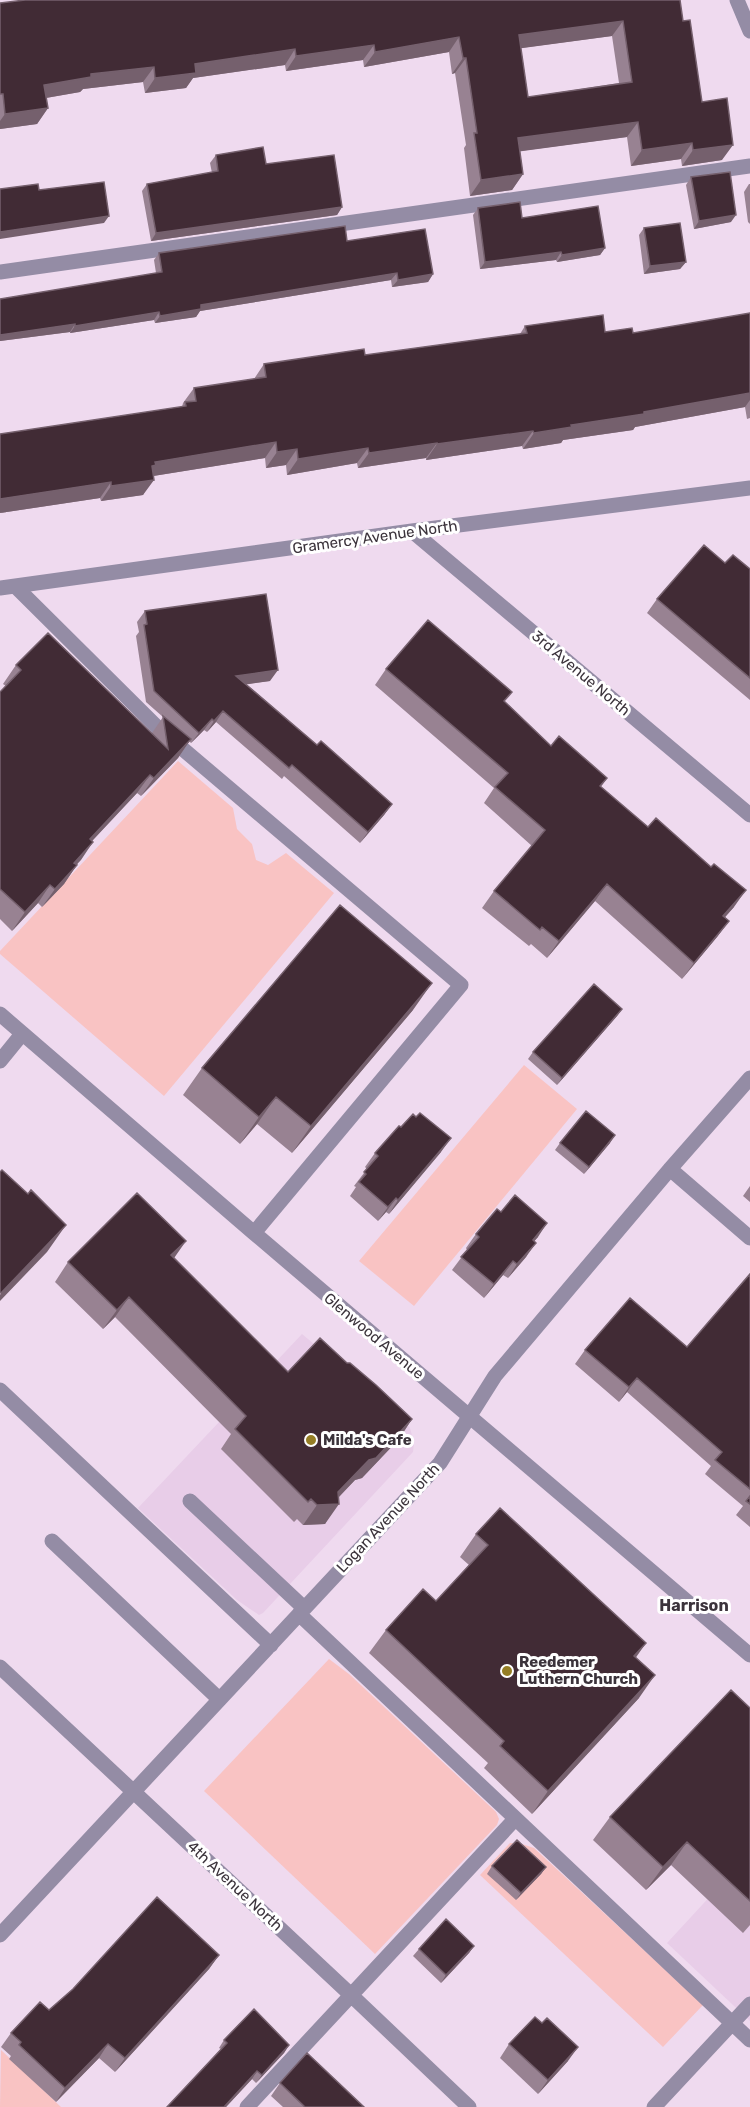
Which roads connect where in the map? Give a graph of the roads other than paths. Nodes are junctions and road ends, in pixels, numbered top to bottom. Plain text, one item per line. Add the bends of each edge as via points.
1 (737, 0) edge
2 (750, 31) edge
3 (750, 166) edge
4 (0, 272) edge
5 (750, 488) edge
6 (412, 531) junction
7 (7, 587) edge
8 (750, 815) edge
9 (0, 1014) edge
10 (22, 1034) junction
11 (0, 1061) edge
12 (750, 1078) edge
13 (670, 1169) junction
14 (254, 1233) junction
15 (750, 1238) edge
16 (0, 1390) edge
17 (469, 1417) junction
18 (190, 1501) dead end
19 (52, 1541) dead end
20 (302, 1611) junction
21 (271, 1645) junction
22 (750, 1655) edge
23 (0, 1667) edge
24 (219, 1699) junction
25 (134, 1792) junction
26 (516, 1819) junction
27 (0, 1935) edge
28 (351, 1995) junction
29 (750, 2004) edge
30 (732, 2024) junction
31 (750, 2040) edge
32 (247, 2107) edge
33 (469, 2107) edge
34 (654, 2107) edge

1 - 2 street
3 - 4 street
5 - 6 street, Gramercy Avenue North
6 - 7 street, Gramercy Avenue North
6 - 8 street, 3rd Avenue North
7 - 14 street via 158,728 461,985
9 - 10 street, Glenwood Avenue
10 - 11 street
10 - 14 street, Glenwood Avenue
12 - 13 street, Logan Avenue North
13 - 15 street
13 - 17 street, Logan Avenue North via 495,1376
14 - 17 street, Glenwood Avenue
16 - 21 street
17 - 20 street, Logan Avenue North via 440,1463
17 - 22 street, Glenwood Avenue
18 - 20 street
19 - 24 street
20 - 21 street, Logan Avenue North
20 - 26 street
21 - 24 street, Logan Avenue North
23 - 25 street, 4th Avenue North
24 - 25 street, Logan Avenue North
25 - 27 street, Logan Avenue North
25 - 28 street, 4th Avenue North
26 - 28 street
26 - 30 street
28 - 32 street
28 - 33 street, 4th Avenue North
29 - 30 street
30 - 31 street
30 - 34 street

